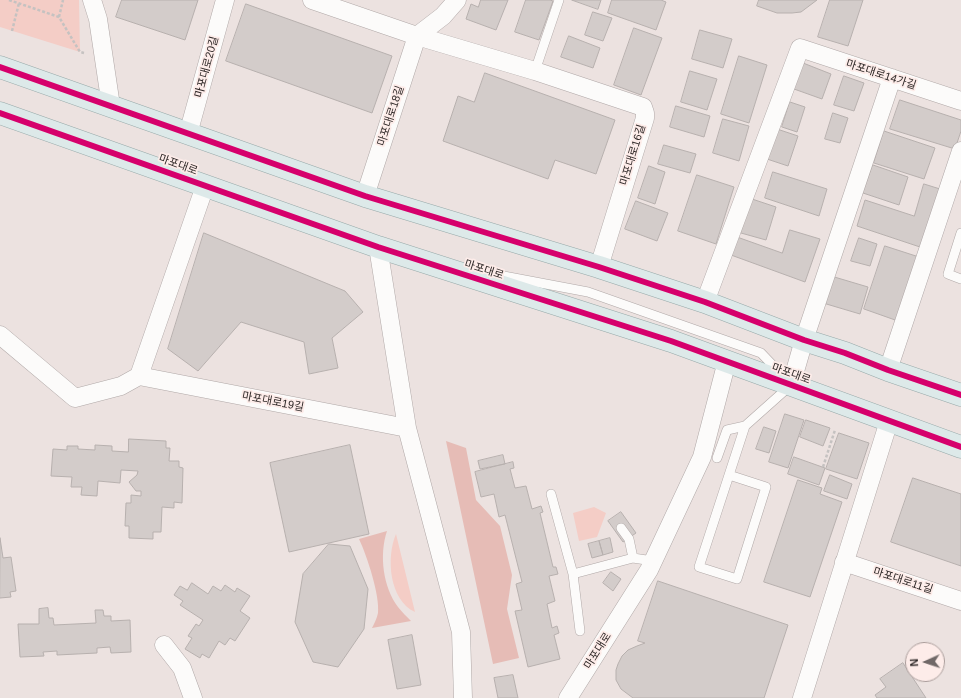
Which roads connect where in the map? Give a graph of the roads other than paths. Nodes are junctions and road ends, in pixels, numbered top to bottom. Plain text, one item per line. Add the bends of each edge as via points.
1 (92, 0) edge
2 (225, 0) edge
3 (312, 0) edge
4 (456, 0) edge
5 (559, 0) edge
6 (416, 36) junction
7 (0, 67) edge
8 (535, 71) junction
9 (892, 78) junction
10 (961, 101) edge
11 (111, 106) junction
12 (0, 113) edge
13 (188, 134) junction
14 (961, 151) edge
15 (205, 186) junction
16 (365, 196) junction
17 (961, 233) edge
18 (378, 247) junction
19 (421, 260) junction
20 (600, 267) junction
21 (961, 280) edge
22 (705, 302) junction
23 (0, 335) edge
24 (804, 340) junction
25 (727, 361) junction
26 (888, 370) junction
27 (139, 376) junction
28 (791, 385) junction
29 (961, 395) edge
30 (889, 420) junction
31 (745, 426) junction
32 (407, 428) junction
33 (961, 447) edge
34 (717, 458) dead end
35 (729, 475) junction
36 (551, 494) dead end
37 (621, 528) dead end
38 (632, 558) junction
39 (653, 561) junction
40 (844, 562) junction
41 (572, 574) junction
42 (961, 601) edge
43 (580, 631) dead end
44 (164, 645) dead end
45 (193, 698) edge
46 (462, 698) edge
47 (568, 698) edge
48 (802, 698) edge

1 - 11 street via 98,19
2 - 13 street, 마포대로20길
3 - 6 street
4 - 6 street via 443,16
5 - 8 lane
6 - 8 street
6 - 16 street, 마포대로18길
7 - 11 main road
8 - 20 street, 마포대로16길 via 643,107 644,118
9 - 10 street, 마포대로14가길
9 - 22 street, 마포대로14가길 via 800,48
9 - 24 street, 마포대로
11 - 13 main road
12 - 15 main road, 마포대로
13 - 16 main road
14 - 26 street
15 - 18 main road, 마포대로
15 - 27 street
16 - 20 main road
17 - 21 lane via 948,274
18 - 19 main road, 마포대로
18 - 32 street
19 - 25 main road, 마포대로
19 - 28 lane via 588,292 761,353
20 - 22 main road
22 - 24 main road
23 - 27 street via 75,398 120,386
24 - 26 main road
24 - 28 street, 마포대로
25 - 28 main road, 마포대로
25 - 39 street, 마포대로 via 702,458
26 - 29 main road
27 - 32 street, 마포대로19길
28 - 30 main road, 마포대로
28 - 31 lane
30 - 33 main road, 마포대로
30 - 40 street
31 - 34 lane via 727,430
31 - 35 lane
32 - 46 street via 461,632
35 - 35 lane via 699,566 737,579 766,487
36 - 41 lane
37 - 38 lane via 629,539
38 - 39 lane
38 - 41 lane
39 - 47 street, 마포대로
40 - 42 street, 마포대로11길
40 - 48 street
41 - 43 lane
44 - 45 street via 182,668

